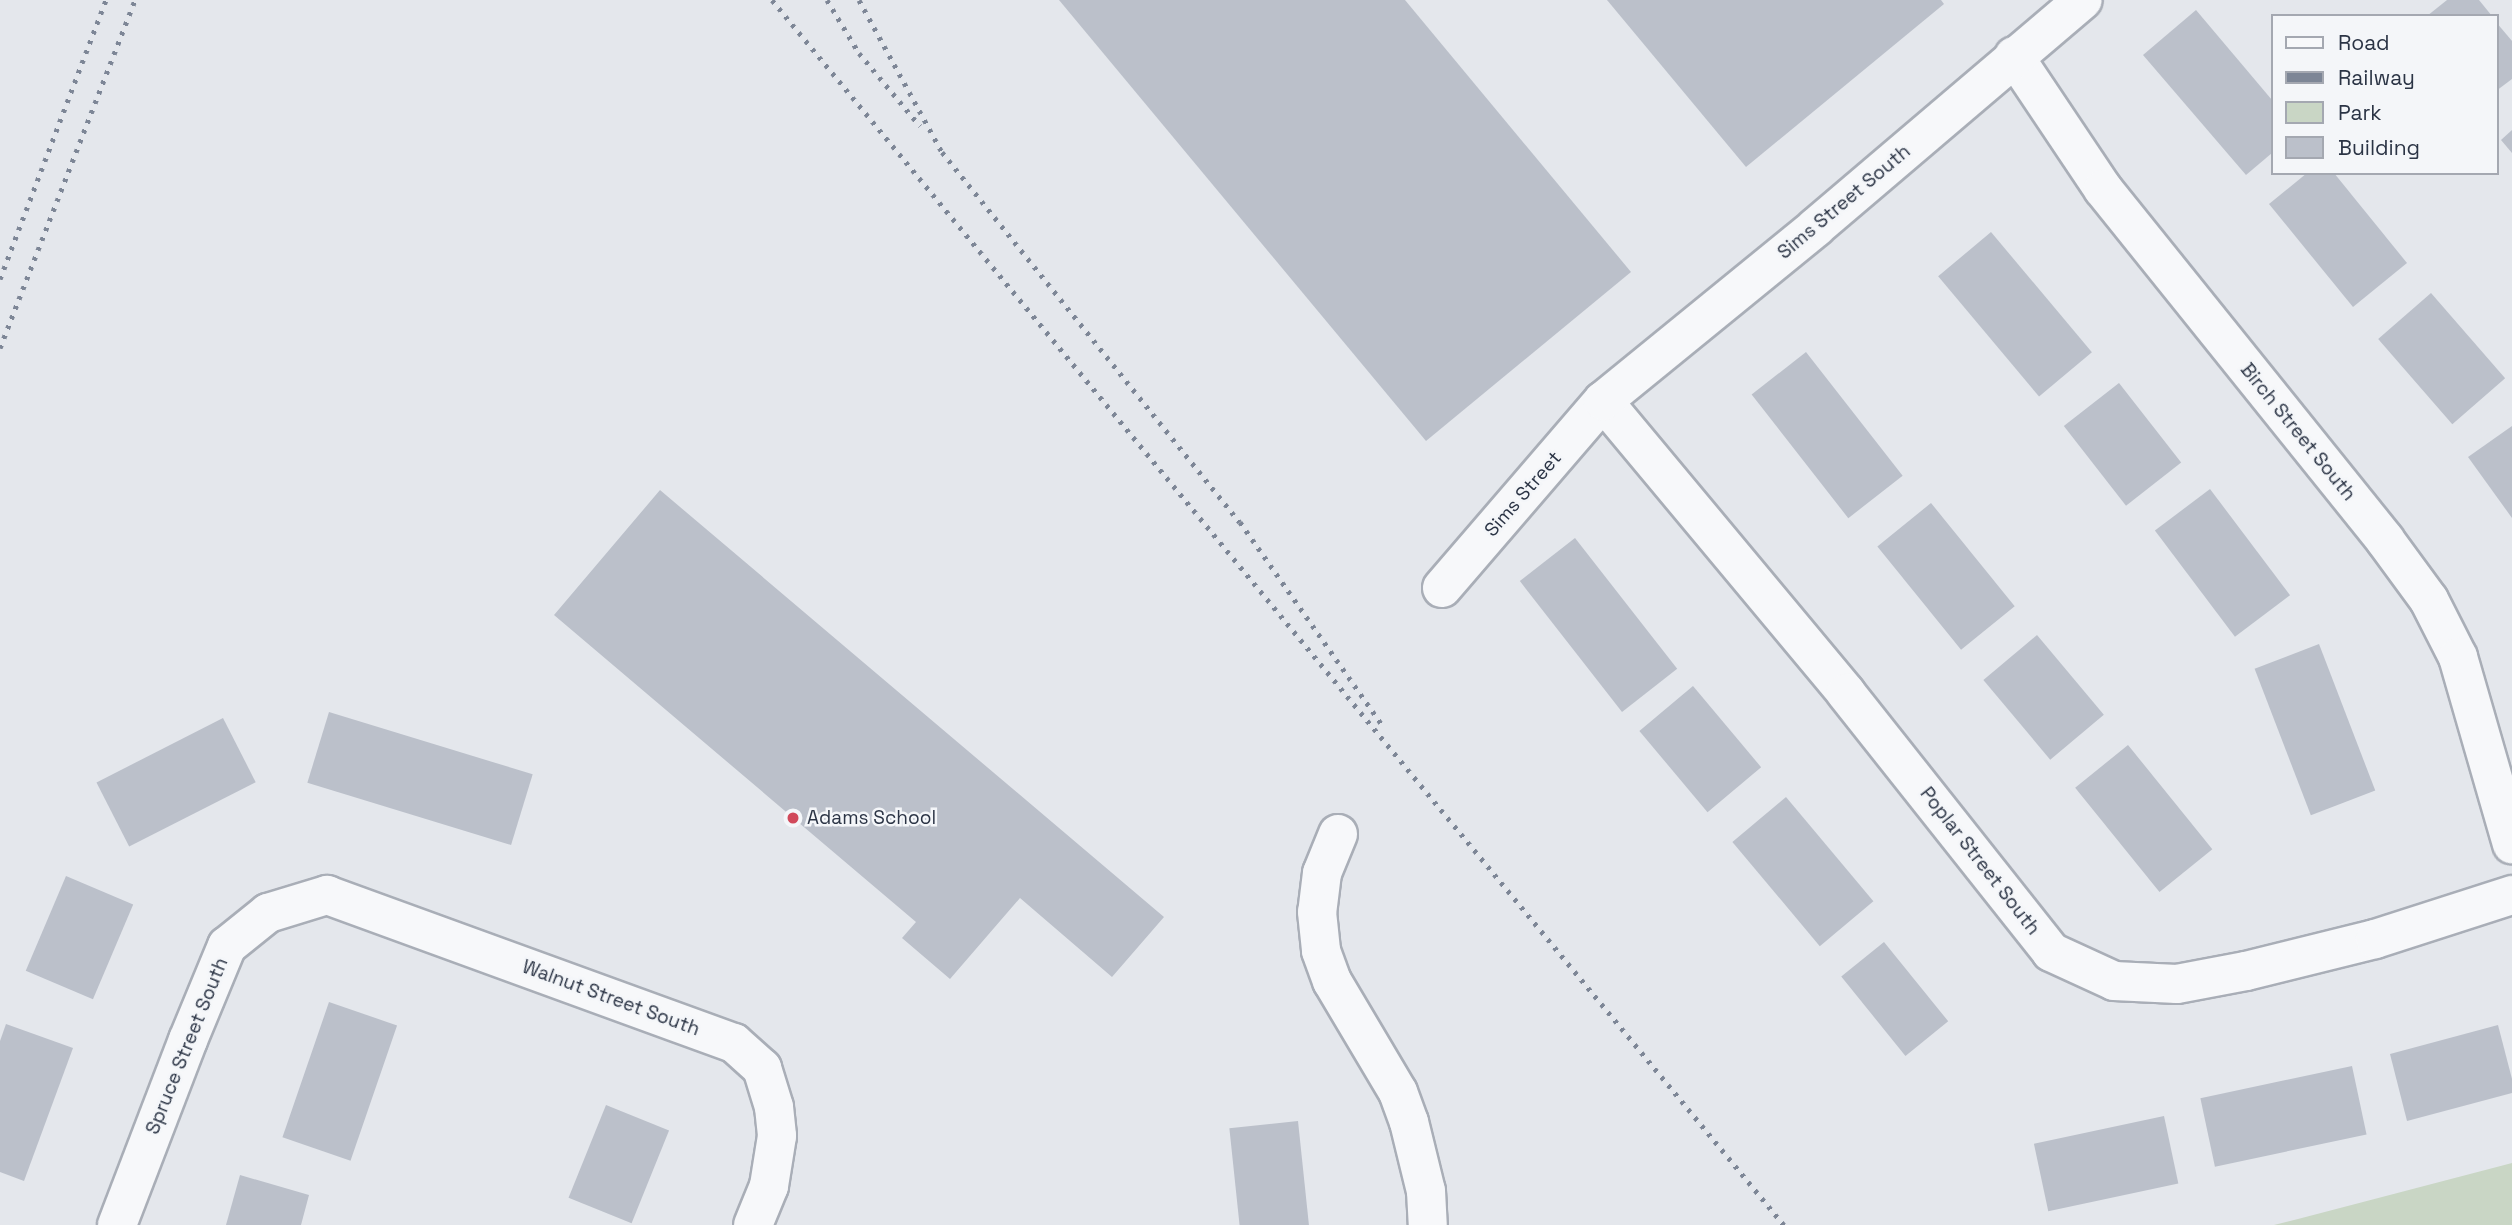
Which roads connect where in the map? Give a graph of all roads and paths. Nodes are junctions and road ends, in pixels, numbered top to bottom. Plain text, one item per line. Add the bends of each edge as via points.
1 (2083, 0) edge
2 (2014, 57) junction
3 (1603, 401) junction
4 (1443, 588) dead end
5 (1338, 834) dead end
6 (2512, 844) edge
7 (2512, 895) edge
8 (299, 901) joint
9 (117, 1225) edge
10 (753, 1225) edge
11 (1428, 1225) edge

1 - 2 street, Sims Street South
2 - 3 street, Sims Street South
2 - 6 street, Birch Street South via 2103,189 2429,600 2458,657
3 - 4 street, Sims Street
3 - 7 street, Poplar Street South via 1854,704 2051,952 2114,981 2177,984 2375,939
5 - 11 street via 1322,873 1317,912 1321,951 1332,981 1398,1092 1426,1191
8 - 9 street, Spruce Street South via 268,913 227,946
8 - 10 street, Walnut Street South via 327,895 364,907 734,1043 762,1068 774,1107 777,1136 769,1186

